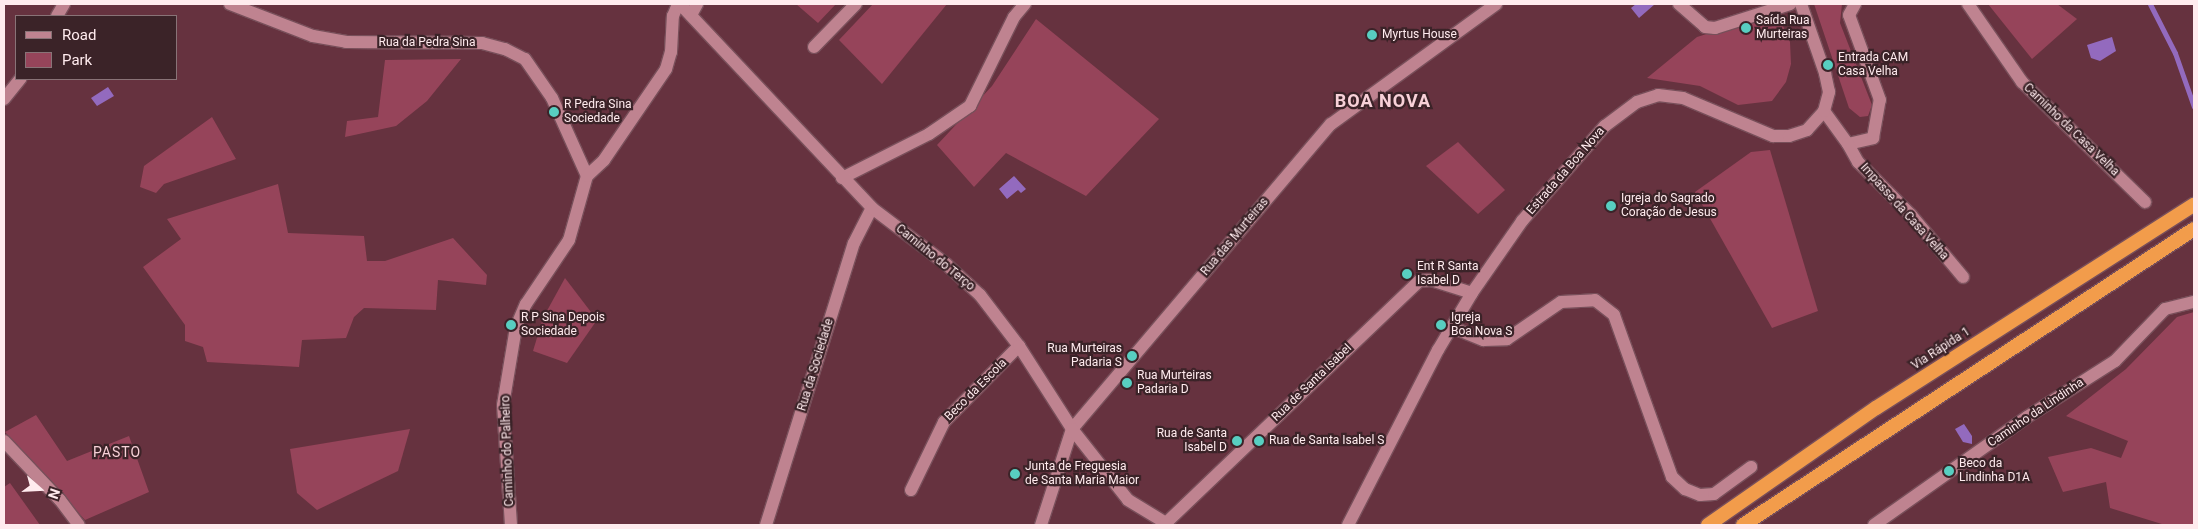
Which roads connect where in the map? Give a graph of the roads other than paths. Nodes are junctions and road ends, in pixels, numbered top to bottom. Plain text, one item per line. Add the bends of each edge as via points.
1 (64, 4) edge
2 (230, 4) edge
3 (679, 4) edge
4 (856, 4) edge
5 (1025, 4) edge
6 (1496, 4) edge
7 (1679, 4) edge
8 (1790, 4) edge
9 (1801, 4) edge
10 (1854, 4) edge
11 (1968, 4) edge
12 (694, 9) edge
13 (58, 15) edge
14 (814, 47) dead end
15 (19, 80) edge
16 (4, 99) edge
17 (1824, 111) junction
18 (1848, 144) junction
19 (587, 176) junction
20 (842, 178) junction
21 (2145, 202) dead end
22 (2194, 205) edge
23 (872, 208) junction
24 (2194, 229) edge
25 (1963, 277) dead end
26 (1472, 293) junction
27 (2194, 302) edge
28 (1451, 327) junction
29 (1019, 346) junction
30 (1072, 429) junction
31 (4, 441) edge
32 (1751, 467) dead end
33 (910, 490) dead end
34 (1168, 524) edge
35 (79, 525) edge
36 (511, 525) edge
37 (766, 525) edge
38 (1041, 525) edge
39 (1348, 525) edge
40 (1708, 525) edge
41 (1743, 525) edge
42 (1874, 525) edge

1 - 13 street
2 - 19 street, Rua da Pedra Sina via 313,36 346,42 482,43 505,49 524,59 552,98
3 - 12 street, Caminho do Terço
3 - 19 street via 673,16 671,52 666,69 604,160
4 - 14 street
5 - 20 street via 1014,17 970,106 929,134
6 - 30 street, Rua das Murteiras via 1330,124
7 - 8 street via 1705,27 1715,28
9 - 17 street via 1825,73 1829,92
10 - 18 street via 1849,15 1880,100 1873,138
11 - 21 street, Caminho da Casa Velha via 2022,82
12 - 20 street, Caminho do Terço
15 - 16 street
17 - 18 street, Impasse da Casa Velha
17 - 26 street, Estrada da Boa Nova via 1807,130 1790,136 1772,136 1683,98 1658,95 1638,102 1605,126 1522,221
18 - 25 street, Impasse da Casa Velha via 1858,162 1911,216
19 - 36 street, Caminho do Palheiro via 569,240 526,304 510,351 503,405
20 - 23 street, Caminho do Terço
22 - 40 highway, Via Rápida 1 via 1876,408
23 - 29 street, Caminho do Terço via 980,294
23 - 37 street, Rua da Sociedade via 854,243
24 - 41 highway
26 - 28 street, Estrada da Boa Nova
26 - 34 street, Rua de Santa Isabel via 1432,280 1419,281
27 - 42 street, Caminho da Lindinha via 2165,309 2114,362 2027,417
28 - 32 street via 1484,340 1507,339 1561,302 1595,300 1614,315 1672,477 1685,489 1700,495 1714,494
28 - 39 street, Estrada da Boa Nova
29 - 30 street, Caminho do Terço
29 - 33 street, Beco da Escola via 944,422
30 - 34 street, Caminho do Terço via 1128,500
30 - 38 street, Rua das Murteiras
31 - 35 street

